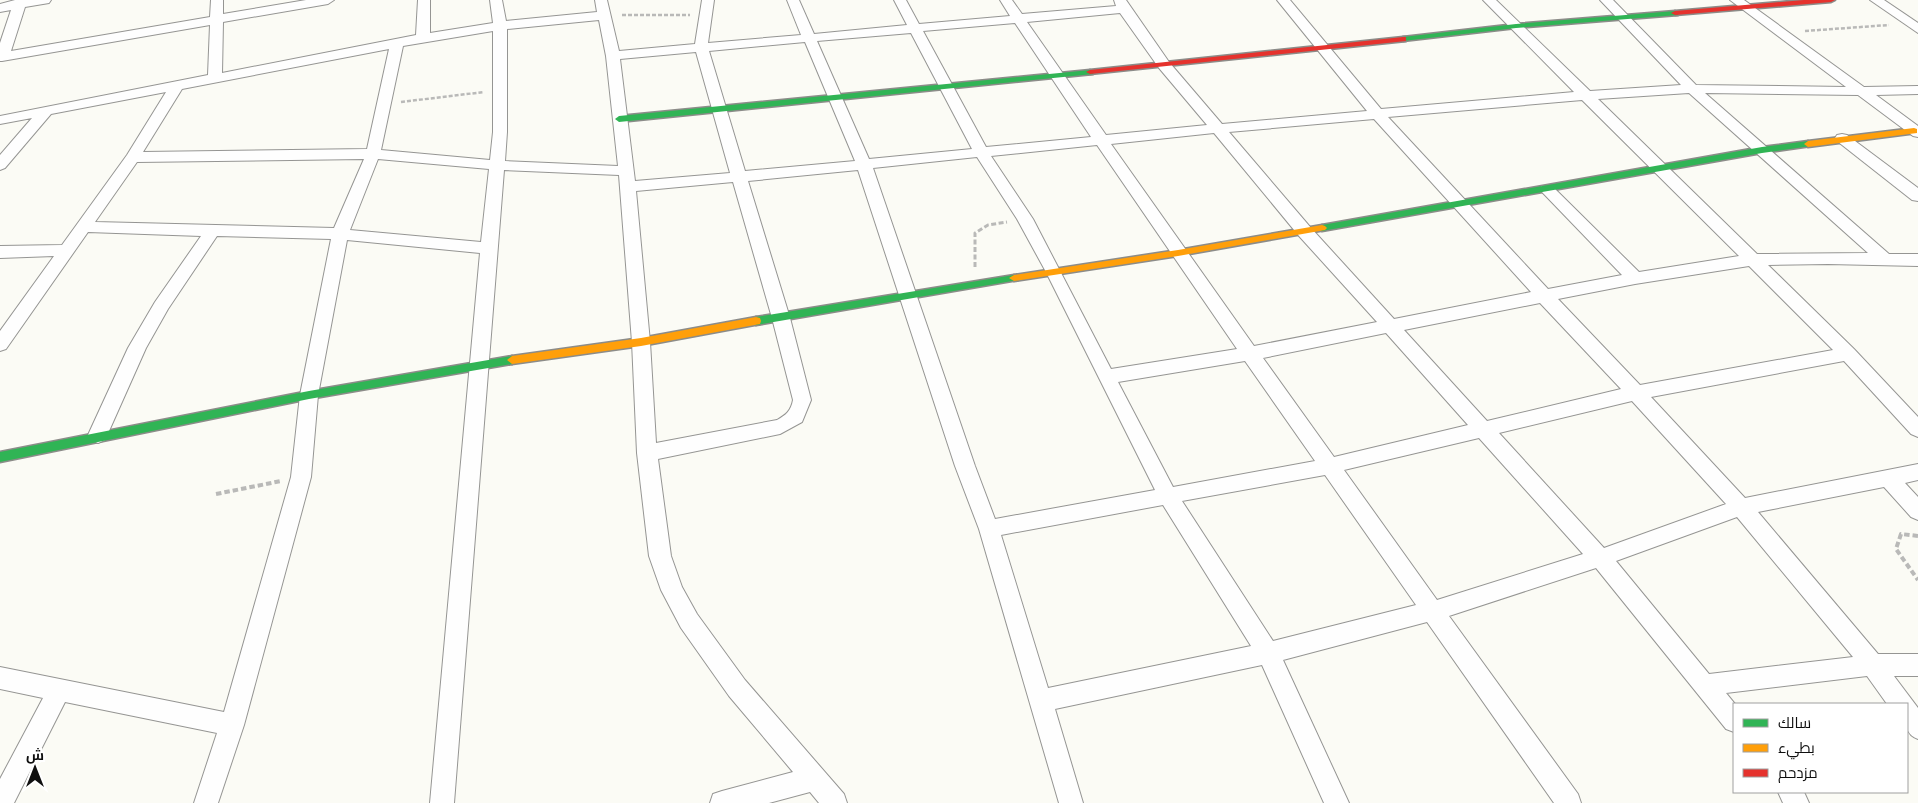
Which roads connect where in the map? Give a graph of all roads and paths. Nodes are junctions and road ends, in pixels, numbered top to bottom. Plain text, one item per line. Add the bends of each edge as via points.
1 (45, 0) edge
2 (216, 0) edge
3 (323, 0) edge
4 (424, 0) edge
5 (496, 0) edge
6 (708, 0) edge
7 (793, 0) edge
8 (900, 0) edge
9 (1006, 0) edge
10 (1283, 0) edge
11 (1490, 0) edge
12 (1606, 0) edge
13 (1831, 0) edge
14 (1876, 0) edge
15 (20, 2) edge
16 (1741, 4) edge
17 (1122, 5) edge
18 (0, 8) edge
19 (603, 8) edge
20 (706, 15) junction
21 (1625, 18) junction
22 (216, 20) junction
23 (1018, 20) junction
24 (1916, 25) edge
25 (500, 26) junction
26 (1516, 26) junction
27 (916, 28) junction
28 (1783, 33) junction
29 (423, 38) junction
30 (809, 38) junction
31 (397, 42) junction
32 (701, 47) junction
33 (1321, 48) junction
34 (613, 56) junction
35 (1, 57) edge
36 (1164, 65) junction
37 (1057, 76) junction
38 (215, 78) junction
39 (177, 86) junction
40 (947, 88) junction
41 (502, 89) junction
42 (1692, 89) junction
43 (1918, 90) edge
44 (1864, 93) junction
45 (1589, 96) junction
46 (836, 97) junction
47 (383, 104) junction
48 (718, 109) junction
49 (46, 111) junction
50 (1378, 114) junction
51 (620, 119) junction
52 (0, 120) edge
53 (1217, 127) junction
54 (1916, 132) edge
55 (1842, 138) junction
56 (1101, 140) junction
57 (1762, 150) junction
58 (982, 152) junction
59 (372, 154) junction
60 (133, 157) junction
61 (0, 165) edge
62 (497, 165) junction
63 (864, 165) junction
64 (1660, 169) junction
65 (739, 177) junction
66 (627, 179) junction
67 (1547, 189) junction
68 (1918, 196) edge
69 (1458, 203) junction
70 (1025, 219) junction
71 (83, 227) junction
72 (212, 231) junction
73 (1304, 232) junction
74 (340, 234) junction
75 (490, 248) junction
76 (66, 250) junction
77 (0, 252) edge
78 (1178, 253) junction
79 (1885, 259) junction
80 (1752, 260) junction
81 (1918, 260) edge
82 (1054, 272) junction
83 (1635, 278) junction
84 (975, 283) junction
85 (909, 294) junction
86 (1545, 296) junction
87 (781, 318) junction
88 (1388, 326) junction
89 (641, 342) junction
90 (0, 344) edge
91 (1249, 354) junction
92 (1848, 354) junction
93 (478, 365) junction
94 (1106, 377) junction
95 (1636, 393) junction
96 (310, 394) junction
97 (1485, 429) junction
98 (1918, 429) edge
99 (98, 435) junction
100 (647, 453) junction
101 (0, 456) edge
102 (1329, 466) junction
103 (1918, 472) edge
104 (301, 477) junction
105 (1888, 477) junction
106 (216, 494) dead end
107 (1168, 496) junction
108 (1742, 507) junction
109 (1918, 511) edge
110 (989, 529) junction
111 (1918, 536) edge
112 (1600, 558) junction
113 (1918, 580) edge
114 (1432, 611) junction
115 (1268, 653) junction
116 (1874, 665) junction
117 (1918, 665) edge
118 (0, 678) edge
119 (1705, 685) junction
120 (59, 690) junction
121 (1040, 701) junction
122 (1900, 703) edge
123 (1908, 713) edge
124 (1733, 720) edge
125 (232, 725) junction
126 (1918, 728) edge
127 (813, 779) junction
128 (1, 803) edge
129 (206, 803) edge
130 (442, 803) edge
131 (722, 803) edge
132 (835, 803) edge
133 (1071, 803) edge
134 (1337, 803) edge
135 (1569, 803) edge

1 - 15 street
2 - 22 street
3 - 22 street
4 - 29 street
5 - 25 street
6 - 20 street
7 - 30 street
8 - 27 street
9 - 23 street
10 - 33 street
11 - 26 street
12 - 21 street
13 - 16 street
14 - 24 street
15 - 18 street
15 - 35 street
16 - 21 street
16 - 28 street
17 - 23 street
17 - 36 street
19 - 20 path
19 - 25 street
19 - 34 street
20 - 32 street
21 - 26 street
21 - 42 street
22 - 35 street
22 - 38 street
23 - 27 street
23 - 37 street
24 - 28 path
25 - 29 street
25 - 41 street
26 - 33 street
26 - 45 street
27 - 30 street
27 - 40 street
28 - 44 street
29 - 31 street
30 - 32 street
30 - 46 street
31 - 38 street
31 - 47 street
32 - 34 street
32 - 48 street
33 - 36 street
33 - 50 street
34 - 51 street
36 - 37 street
36 - 53 street
37 - 40 street
37 - 56 street
38 - 39 street
39 - 49 street
39 - 60 street
40 - 46 street
40 - 58 street
41 - 47 path
41 - 62 street
42 - 44 street
42 - 45 street
42 - 57 street
43 - 44 street
44 - 54 street
45 - 50 street
45 - 64 street
46 - 48 street
46 - 63 street
47 - 59 street
48 - 51 street
48 - 65 street
49 - 52 street
49 - 61 street
50 - 53 street
50 - 69 street
51 - 66 street
53 - 56 street
53 - 73 street
54 - 55 street
55 - 57 street
55 - 68 street
56 - 58 street
56 - 78 street
57 - 64 street
57 - 79 street
58 - 63 street
58 - 70 street
59 - 60 street
59 - 62 street
59 - 74 street
60 - 71 street
62 - 66 street
62 - 75 street
63 - 65 street
63 - 85 street
64 - 67 street
64 - 80 street
65 - 66 street
65 - 87 street
66 - 89 street
67 - 69 street
67 - 83 street
69 - 73 street
69 - 86 street
70 - 82 street
70 - 84 path via 988,225 974,233
71 - 72 street
71 - 76 street
72 - 74 street
72 - 99 street via 137,348
73 - 78 street
73 - 88 street
74 - 75 street
74 - 96 street
75 - 93 street
76 - 77 street
76 - 90 street
78 - 82 street
78 - 91 street
79 - 80 street
79 - 81 street
80 - 83 street
80 - 92 street
82 - 84 street
82 - 94 street
83 - 86 street
84 - 85 street
85 - 87 street
85 - 110 street
86 - 88 street
86 - 95 street
87 - 89 street
87 - 100 street via 802,400 801,411 794,421 780,427
88 - 91 street
88 - 97 street
89 - 93 street
89 - 100 street
91 - 94 street
91 - 102 street
92 - 95 street
92 - 98 street
93 - 96 street
93 - 130 street
94 - 107 street
95 - 97 street
95 - 108 street
96 - 99 street
96 - 104 street
97 - 102 street
97 - 112 street
99 - 101 street
100 - 127 street via 660,556 672,590 689,621 737,688
102 - 107 street
102 - 114 street
103 - 105 street
104 - 106 path
104 - 125 street
105 - 108 street
105 - 109 street
107 - 110 street
107 - 115 street
108 - 112 street
108 - 116 street
110 - 121 street
111 - 113 path via 1901,534 1896,549
112 - 114 street
112 - 119 street
114 - 115 street
114 - 135 street
115 - 121 street
115 - 134 street
116 - 117 street
116 - 119 street
116 - 122 street
118 - 120 street
119 - 124 street
120 - 125 street
120 - 128 street
121 - 133 street
123 - 126 street
125 - 129 street
127 - 131 street
127 - 132 street

